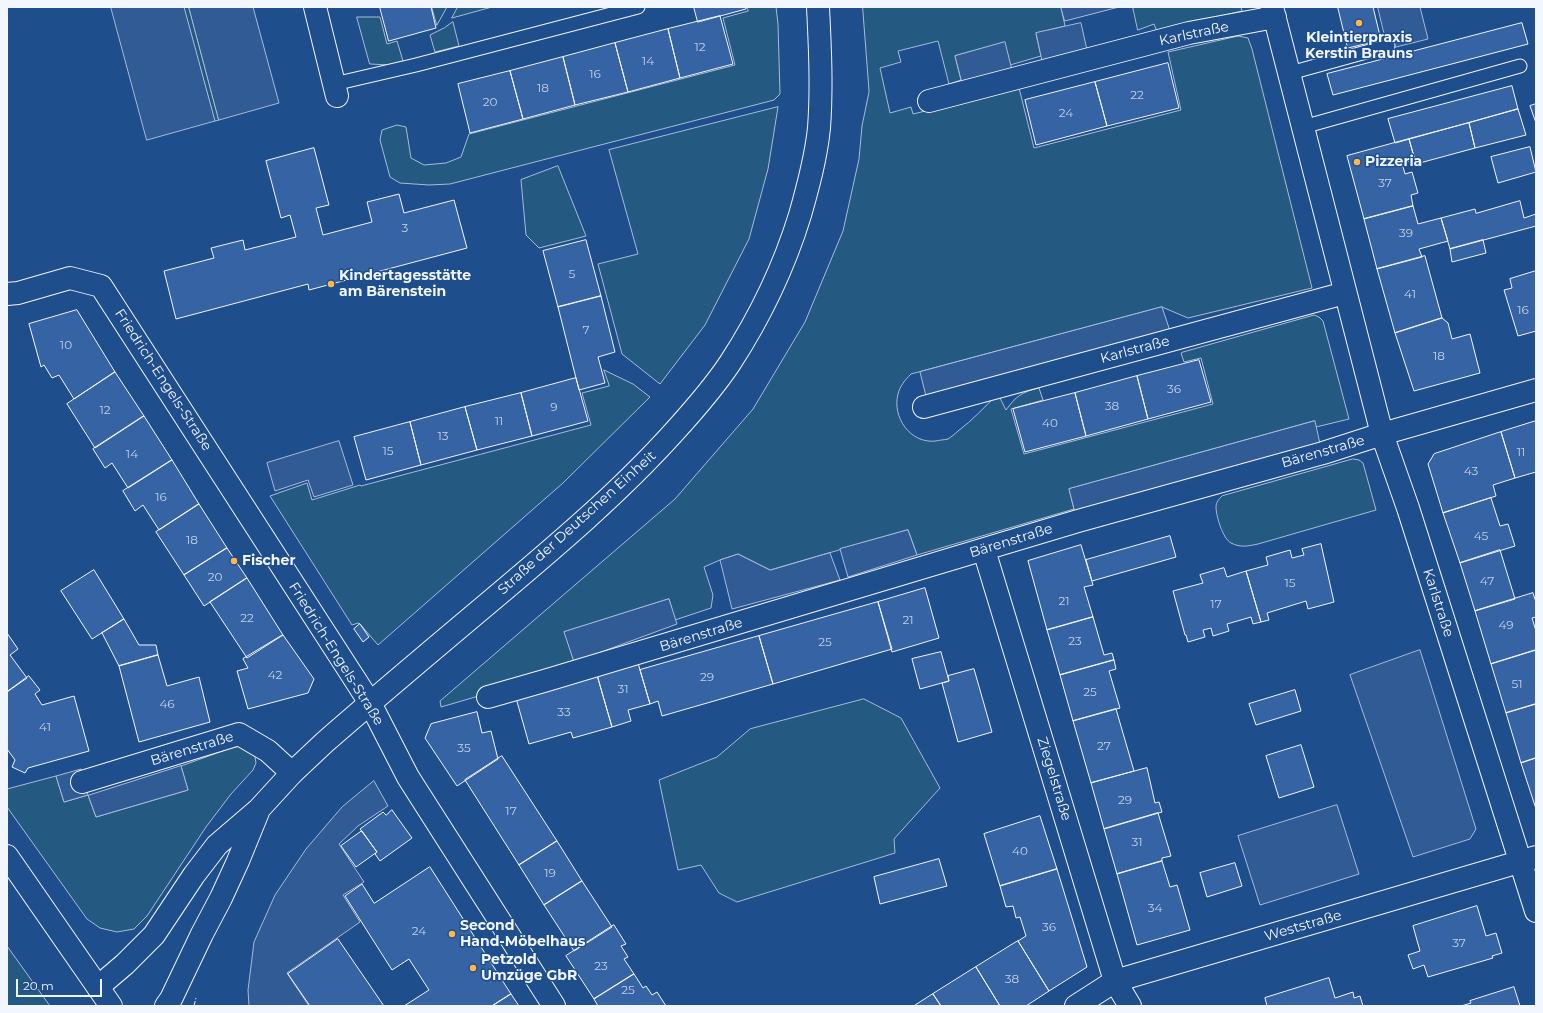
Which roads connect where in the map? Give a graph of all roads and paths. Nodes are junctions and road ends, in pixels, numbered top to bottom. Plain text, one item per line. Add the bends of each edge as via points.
1 (315, 7) edge
2 (638, 7) edge
3 (818, 7) edge
4 (1274, 12) edge
5 (1388, 46) dead end
6 (1520, 66) dead end
7 (1290, 73) junction
8 (336, 90) joint
9 (928, 101) dead end
10 (1303, 127) junction
11 (1345, 293) junction
12 (7, 294) edge
13 (1536, 390) edge
14 (924, 407) dead end
15 (1382, 434) junction
16 (984, 550) junction
17 (488, 697) dead end
18 (370, 703) junction
19 (292, 773) junction
20 (82, 782) dead end
21 (259, 809) junction
22 (7, 856) edge
23 (1528, 860) edge
24 (1536, 911) edge
25 (1115, 981) junction
26 (98, 987) junction
27 (111, 1006) edge
28 (166, 1006) edge
29 (554, 1006) edge
30 (1076, 1006) edge
31 (1130, 1006) edge

1 - 8 street
2 - 8 lane via 416,65
3 - 18 street, Straße der Deutschen Einheit via 819,129 809,185 776,280 755,322 729,364 698,405 618,490 545,556
4 - 7 street, Karlstraße
4 - 9 street, Karlstraße
5 - 7 lane
6 - 10 lane
7 - 10 street, Karlstraße
10 - 11 street, Karlstraße
11 - 14 street, Karlstraße
11 - 15 street, Karlstraße
12 - 18 street, Friedrich-Engels-Straße via 70,278 101,286
13 - 15 street, Bärenstraße
15 - 16 street, Bärenstraße
15 - 23 street, Karlstraße
16 - 17 street, Bärenstraße
16 - 25 street, Ziegelstraße
18 - 19 street, Straße der Deutschen Einheit
18 - 29 street, Friedrich-Engels-Straße via 408,777
19 - 20 street, Bärenstraße via 268,751 239,734
19 - 21 street, Straße der Deutschen Einheit
21 - 26 street, Straße der Deutschen Einheit via 217,845 154,935
21 - 28 street, Straße der Deutschen Einheit via 238,862
22 - 26 street
23 - 24 street, Karlstraße
23 - 25 street, Weststraße
25 - 30 street, Weststraße
25 - 31 street, Ziegelstraße
26 - 27 street

